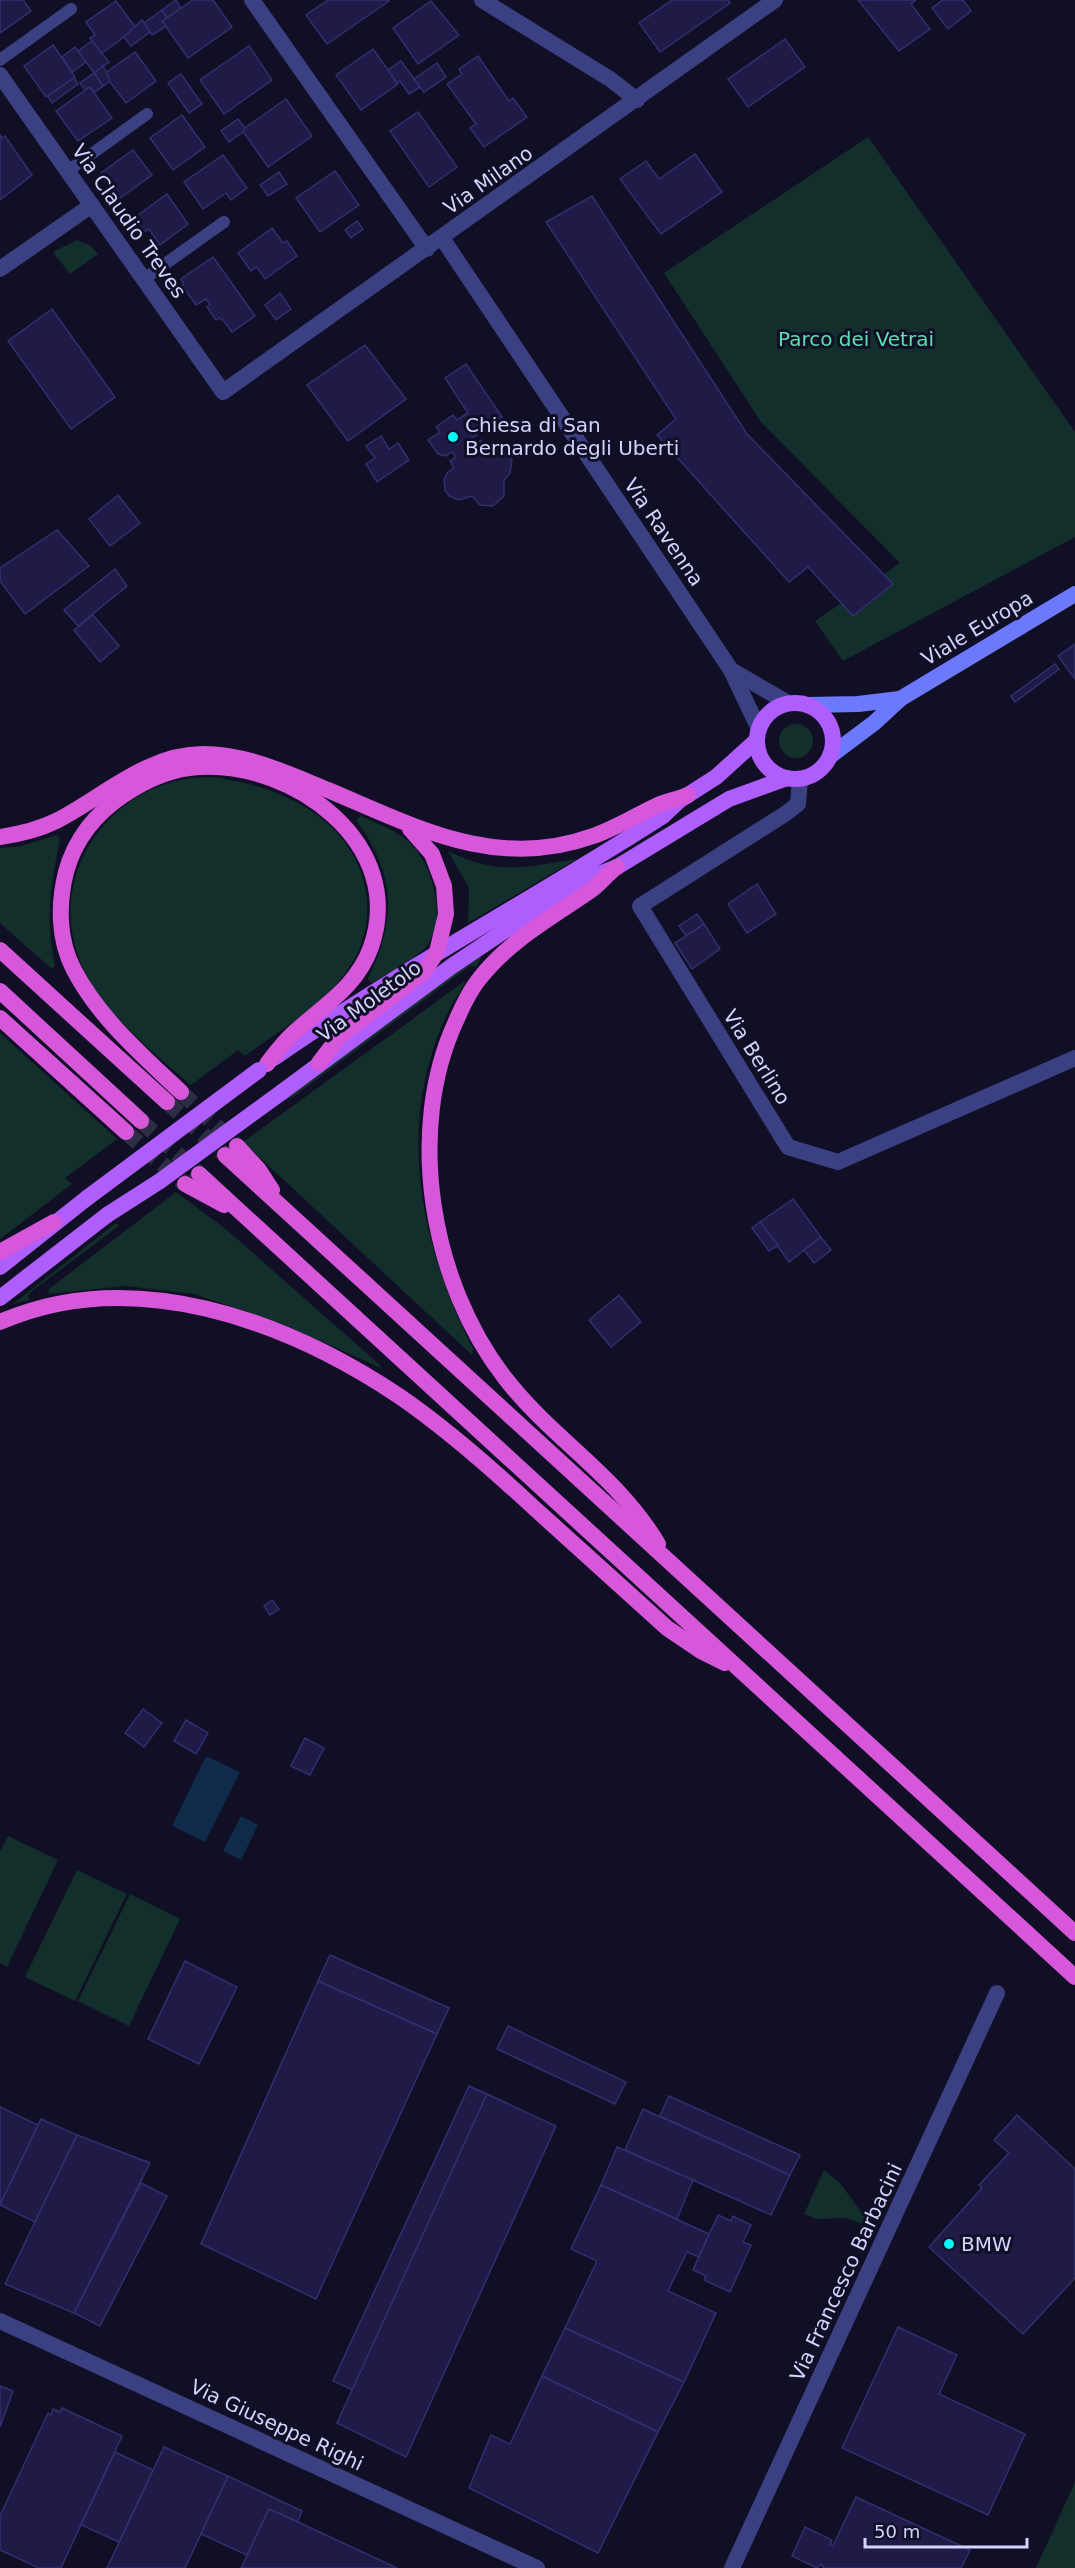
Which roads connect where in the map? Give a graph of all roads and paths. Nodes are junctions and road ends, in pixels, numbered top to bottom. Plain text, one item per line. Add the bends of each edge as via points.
1 (252, 0) edge
2 (482, 0) edge
3 (775, 0) edge
4 (71, 9) dead end
5 (0, 60) edge
6 (0, 75) edge
7 (637, 100) junction
8 (147, 114) dead end
9 (68, 171) junction
10 (92, 205) junction
11 (224, 222) dead end
12 (442, 238) junction
13 (427, 249) junction
14 (0, 268) edge
15 (144, 279) junction
16 (224, 392) joint
17 (1075, 594) edge
18 (731, 670) junction
19 (900, 699) junction
20 (788, 703) junction
21 (808, 705) junction
22 (758, 734) junction
23 (830, 756) junction
24 (794, 778) junction
25 (688, 795) junction
26 (389, 816) junction
27 (0, 837) edge
28 (617, 867) junction
29 (0, 950) edge
30 (437, 952) junction
31 (0, 992) edge
32 (0, 1018) edge
33 (1075, 1058) edge
34 (319, 1063) junction
35 (263, 1067) junction
36 (141, 1121) tunnel mouth
37 (126, 1132) tunnel mouth
38 (231, 1150) tunnel mouth
39 (192, 1179) tunnel mouth
40 (54, 1222) junction
41 (0, 1252) edge
42 (0, 1267) edge
43 (0, 1298) edge
44 (0, 1322) edge
45 (684, 1574) junction
46 (757, 1685) junction
47 (1075, 1933) edge
48 (1075, 1977) edge
49 (997, 1993) dead end
50 (0, 2321) edge
51 (537, 2568) edge
52 (732, 2568) edge

1 - 13 street
2 - 7 street via 610,79
3 - 7 street, Via Milano
4 - 5 lane
6 - 9 street, Via Claudio Treves
7 - 12 street, Via Milano
8 - 9 lane
9 - 10 street, Via Claudio Treves
10 - 14 street
10 - 15 street, Via Claudio Treves
11 - 15 lane
12 - 13 street, Via Milano
12 - 18 street, Via Ravenna
13 - 16 street, Via Milano
15 - 16 street, Via Claudio Treves
17 - 19 main road, Viale Europa
18 - 20 street
18 - 22 street, Via Ravenna
19 - 21 main road
19 - 23 main road, Via Moletolo
20 - 21 main road
20 - 22 main road, Via Moletolo via 766,717
21 - 23 main road via 820,712 832,731
22 - 24 main road via 765,764 774,773
22 - 25 main road, Via Moletolo via 716,777
23 - 24 main road, Via Moletolo via 813,774
24 - 28 main road, Via Moletolo via 729,799
24 - 33 street, Via Berlino via 798,804 640,906 788,1147 838,1162
25 - 26 highway via 592,837 534,849 464,844
25 - 30 main road, Via Moletolo via 602,855
26 - 27 highway via 266,766 223,755 201,754 150,766 54,822
26 - 30 highway via 419,836 438,866 446,905
28 - 34 main road, Via Moletolo via 587,879 493,937
28 - 45 highway via 593,889 510,946 478,980 464,1004 445,1047 433,1095 429,1127 431,1191 450,1272 488,1354 532,1410 628,1500 665,1554
29 - 35 highway via 174,1097 88,994 69,958 61,920 70,860 87,828 120,797 168,772 193,767 220,768 301,792 349,830 366,855 377,892 377,921 363,966 342,993 298,1029
30 - 34 highway via 424,972 339,1037
30 - 35 main road, Via Moletolo
31 - 36 highway
32 - 37 highway
34 - 43 main road, Via Moletolo, bridge via 168,1176 107,1215
35 - 40 main road, Via Moletolo, bridge
38 - 45 highway via 299,1223
39 - 46 highway via 251,1222
40 - 41 highway
40 - 42 main road, Via Moletolo
44 - 46 highway via 80,1301 143,1298 242,1319 325,1354 377,1382 444,1429 667,1628
45 - 47 highway
46 - 48 highway
49 - 52 street, Via Francesco Barbacini
50 - 51 street, Via Giuseppe Righi

